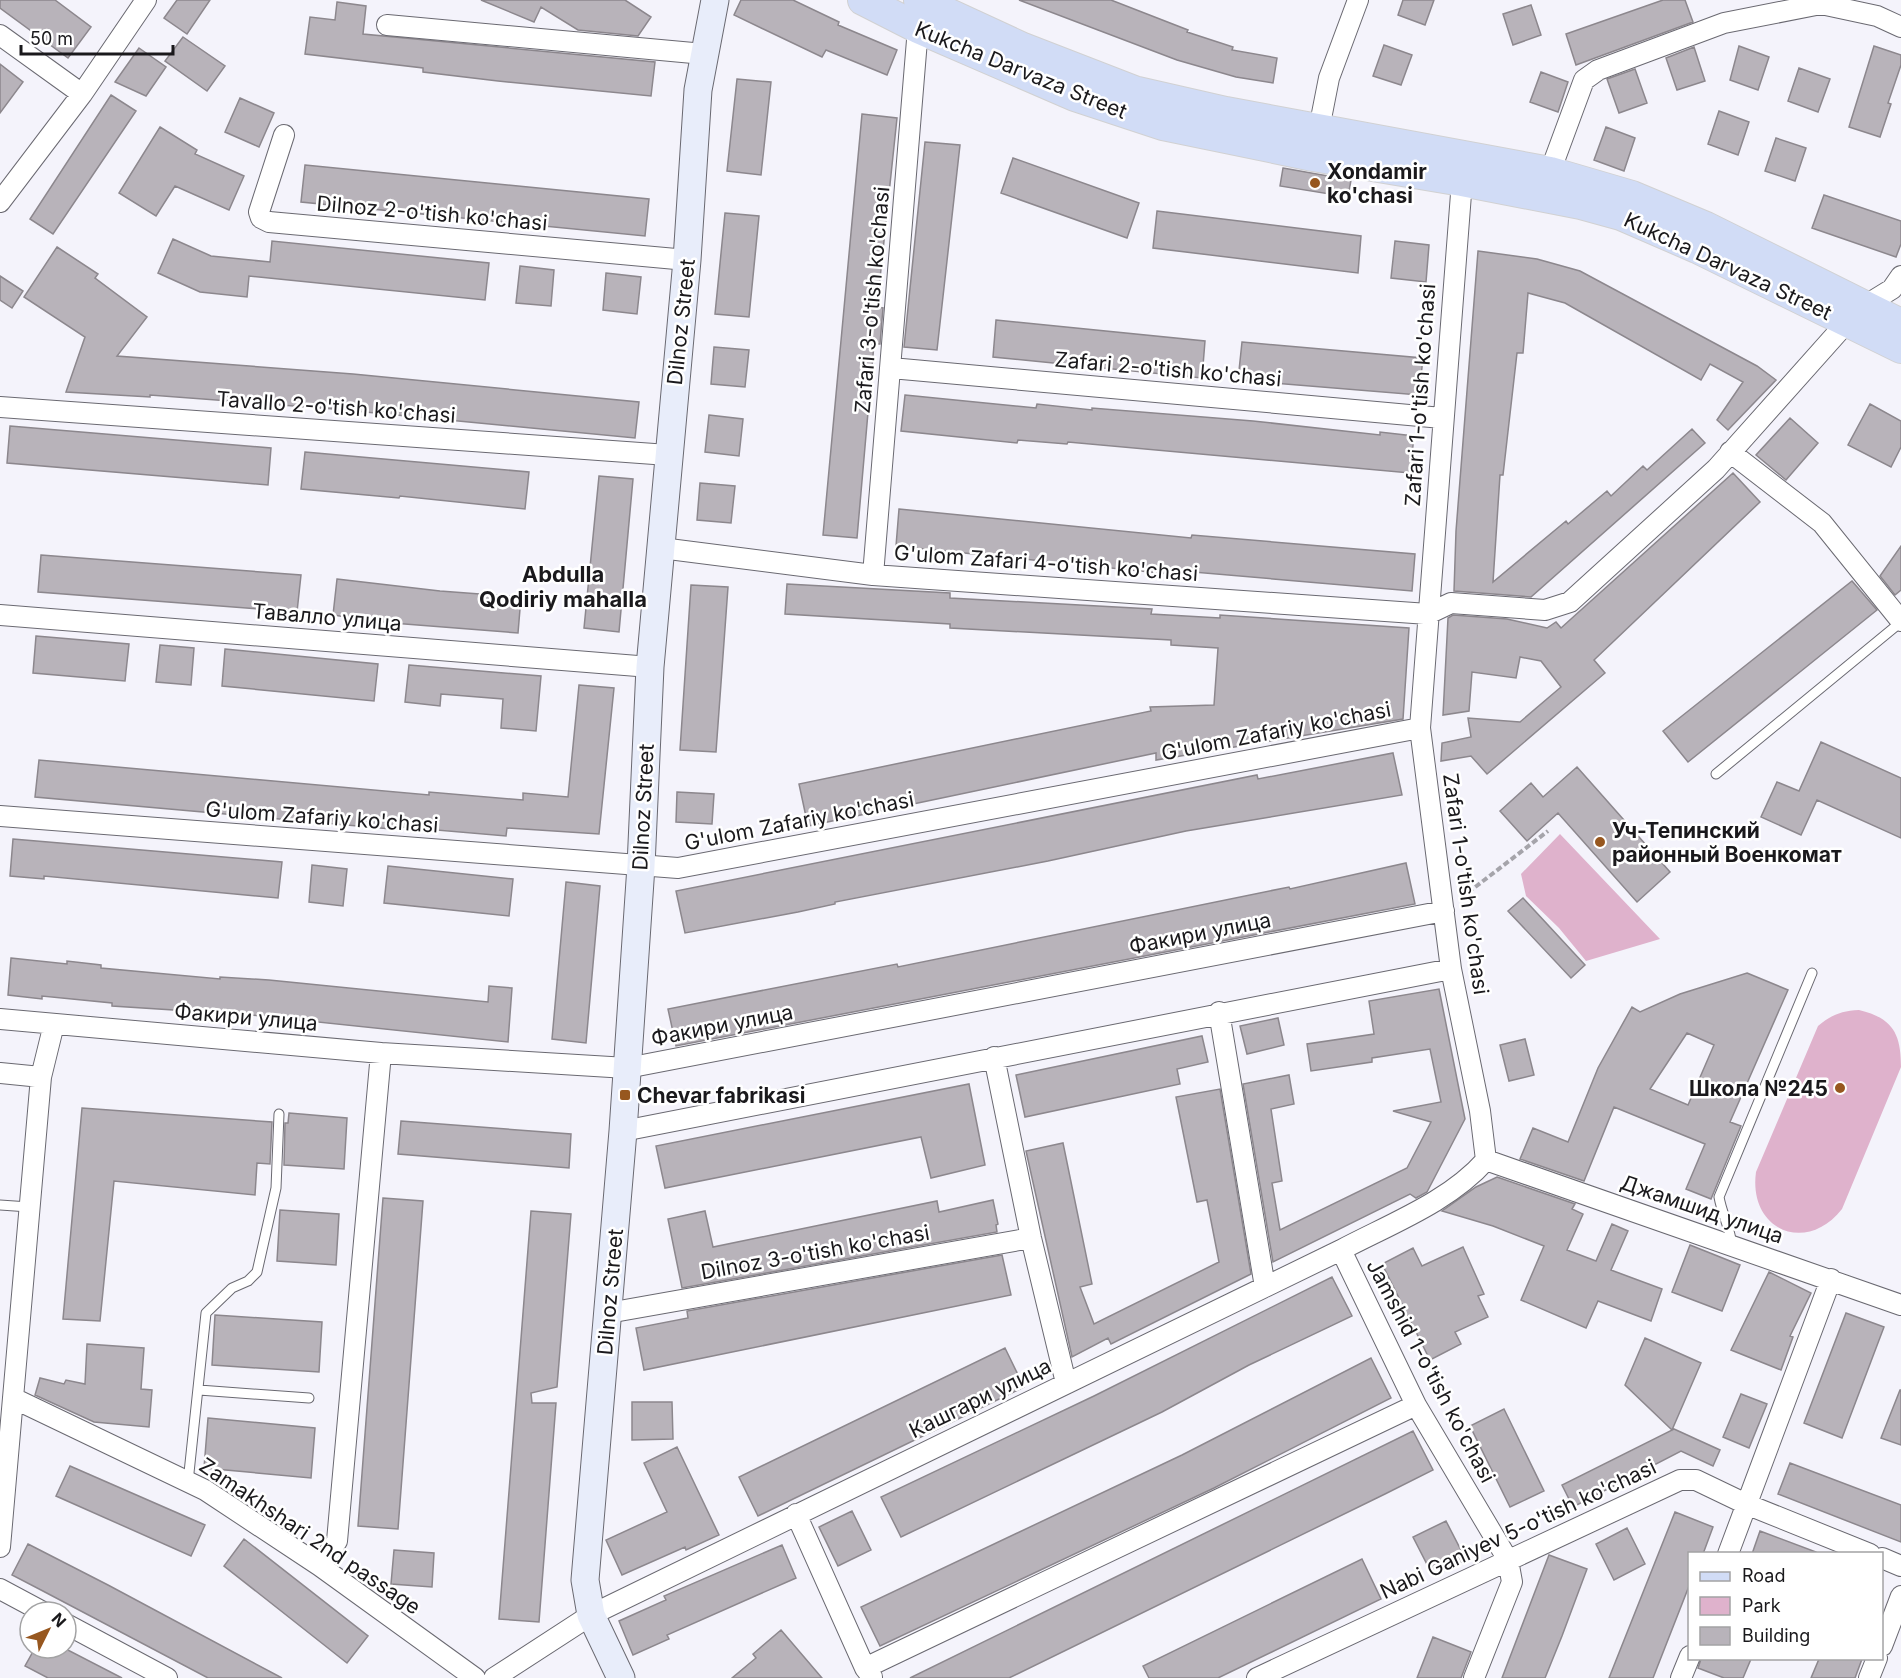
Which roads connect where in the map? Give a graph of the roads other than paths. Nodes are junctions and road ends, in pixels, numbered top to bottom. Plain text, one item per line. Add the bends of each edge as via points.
1 (146, 0) edge
2 (715, 0) edge
3 (862, 0) edge
4 (1358, 0) edge
5 (1821, 2) edge
6 (1787, 5) edge
7 (918, 14) edge
8 (387, 25) dead end
9 (1901, 27) edge
10 (0, 35) edge
11 (704, 54) junction
12 (82, 94) junction
13 (284, 135) dead end
14 (1316, 142) junction
15 (1550, 172) junction
16 (1462, 180) junction
17 (0, 202) edge
18 (687, 260) junction
19 (1901, 276) edge
20 (1857, 313) junction
21 (1901, 324) edge
22 (1901, 348) edge
23 (891, 368) junction
24 (0, 407) edge
25 (1442, 418) junction
26 (1730, 452) junction
27 (668, 455) junction
28 (661, 548) junction
29 (873, 575) junction
30 (1428, 614) junction
31 (0, 615) edge
32 (1901, 621) edge
33 (650, 667) junction
34 (1420, 728) junction
35 (1716, 774) dead end
36 (0, 816) edge
37 (641, 866) junction
38 (1444, 911) junction
39 (1451, 969) junction
40 (1812, 973) dead end
41 (1219, 1012) junction
42 (0, 1018) edge
43 (54, 1024) junction
44 (381, 1053) junction
45 (994, 1057) junction
46 (627, 1068) junction
47 (0, 1073) edge
48 (41, 1077) junction
49 (279, 1114) dead end
50 (623, 1131) junction
51 (1486, 1160) junction
52 (0, 1205) edge
53 (29, 1207) junction
54 (1031, 1238) junction
55 (1732, 1245) junction
56 (1341, 1250) junction
57 (1831, 1279) junction
58 (1265, 1287) junction
59 (1901, 1305) edge
60 (608, 1313) junction
61 (1066, 1383) junction
62 (9, 1389) edge
63 (199, 1390) junction
64 (309, 1398) dead end
65 (1416, 1405) junction
66 (188, 1482) junction
67 (1746, 1504) junction
68 (796, 1514) junction
69 (0, 1547) edge
70 (1729, 1552) edge
71 (1865, 1552) edge
72 (1883, 1559) edge
73 (1508, 1560) junction
74 (320, 1566) junction
75 (1901, 1566) edge
76 (0, 1589) edge
77 (1901, 1596) edge
78 (21, 1600) edge
79 (591, 1615) junction
80 (78, 1630) edge
81 (1883, 1641) edge
82 (1688, 1659) edge
83 (1877, 1660) edge
84 (869, 1673) edge
85 (167, 1678) edge
86 (475, 1678) edge
87 (494, 1678) edge
88 (621, 1678) edge
89 (1257, 1678) edge
90 (1474, 1678) edge
91 (1681, 1678) edge
92 (1869, 1678) edge

1 - 12 street
2 - 11 street, Dilnoz Street
3 - 7 main road, Kukcha Darvaza Street
4 - 14 street via 1329,78
5 - 6 street
5 - 9 street via 1877,16
6 - 15 street via 1724,23 1590,75 1584,80
7 - 14 main road, Kukcha Darvaza Street via 1065,92 1127,115 1163,125
7 - 23 street, Zafari 3-o'tish ko'chasi
8 - 11 street
10 - 12 street
11 - 18 street, Dilnoz Street via 698,90
12 - 17 street
13 - 18 street, Dilnoz 2-o'tish ko'chasi via 259,212 261,218 270,222
14 - 15 main road, Kukcha Darvaza Street
14 - 16 main road, Kukcha Darvaza Street
15 - 20 main road, Kukcha Darvaza Street via 1670,211
16 - 20 main road, Kukcha Darvaza Street via 1621,215
16 - 25 street, Zafari 1-o'tish ko'chasi
18 - 27 street, Dilnoz Street
19 - 20 street via 1892,289
20 - 21 main road, Kukcha Darvaza Street
20 - 22 main road, Kukcha Darvaza Street
20 - 26 street
23 - 25 street, Zafari 2-o'tish ko'chasi
23 - 29 street, Zafari 3-o'tish ko'chasi
24 - 27 street, Tavallo 2-o'tish ko'chasi
25 - 30 street, Zafari 1-o'tish ko'chasi
26 - 30 street via 1570,602 1545,610 1451,603
26 - 32 street via 1822,523
27 - 28 street, Dilnoz Street
28 - 29 street, G'ulom Zafari 4-o'tish ko'chasi
28 - 33 street, Dilnoz Street
29 - 30 street, G'ulom Zafari 4-o'tish ko'chasi
30 - 34 street, Zafari 1-o'tish ko'chasi
31 - 33 street, Тавалло улица
32 - 35 lane
33 - 37 street, Dilnoz Street
34 - 37 street, G'ulom Zafariy ko'chasi via 678,868
34 - 38 street, Zafari 1-o'tish ko'chasi
36 - 37 street, G'ulom Zafariy ko'chasi
37 - 46 street, Dilnoz Street
38 - 39 street, Zafari 1-o'tish ko'chasi
38 - 46 street, Факири улица
39 - 41 street
39 - 51 street, Zafari 1-o'tish ko'chasi via 1480,1110
40 - 55 lane via 1719,1197
41 - 45 street
41 - 58 street
42 - 43 street, Факири улица
43 - 44 street, Факири улица
43 - 48 street
44 - 46 street, Факири улица
44 - 74 street via 336,1541
45 - 50 street
45 - 54 street
46 - 50 street, Dilnoz Street
47 - 48 street
48 - 53 street
49 - 63 lane via 276,1188 257,1272 232,1288 206,1313
50 - 60 street, Dilnoz Street
51 - 55 street, Джамшид улица
51 - 56 street, Кашгари улица via 1470,1177 1428,1205
52 - 53 lane
53 - 62 street
54 - 60 street, Dilnoz 3-o'tish ko'chasi
54 - 61 street
55 - 57 street, Джамшид улица
56 - 58 street, Кашгари улица
56 - 65 street, Jamshid 1-o'tish ko'chasi
57 - 59 street, Джамшид улица
57 - 67 street
58 - 61 street, Кашгари улица
60 - 79 street, Dilnoz Street via 585,1580
61 - 68 street, Кашгари улица
62 - 66 street, Zamakhshari 2nd passage
62 - 69 street
63 - 64 lane
63 - 66 lane
65 - 73 street, Jamshid 1-o'tish ko'chasi
65 - 84 street
66 - 74 street, Zamakhshari 2nd passage
67 - 70 street
67 - 71 street, Nabi Ganiyev 5-o'tish ko'chasi
67 - 73 street, Nabi Ganiyev 5-o'tish ko'chasi via 1696,1480 1680,1480
68 - 79 street, Кашгари улица
68 - 84 street
72 - 75 street
73 - 89 street, Nabi Ganiyev 5-o'tish ko'chasi
73 - 90 street, Jamshid 1-o'tish ko'chasi via 1512,1582
74 - 86 street, Zamakhshari 2nd passage
76 - 78 street
77 - 81 street
79 - 87 street, Кашгари улица
79 - 88 street, Dilnoz Street
80 - 85 street
82 - 91 street
83 - 92 street

